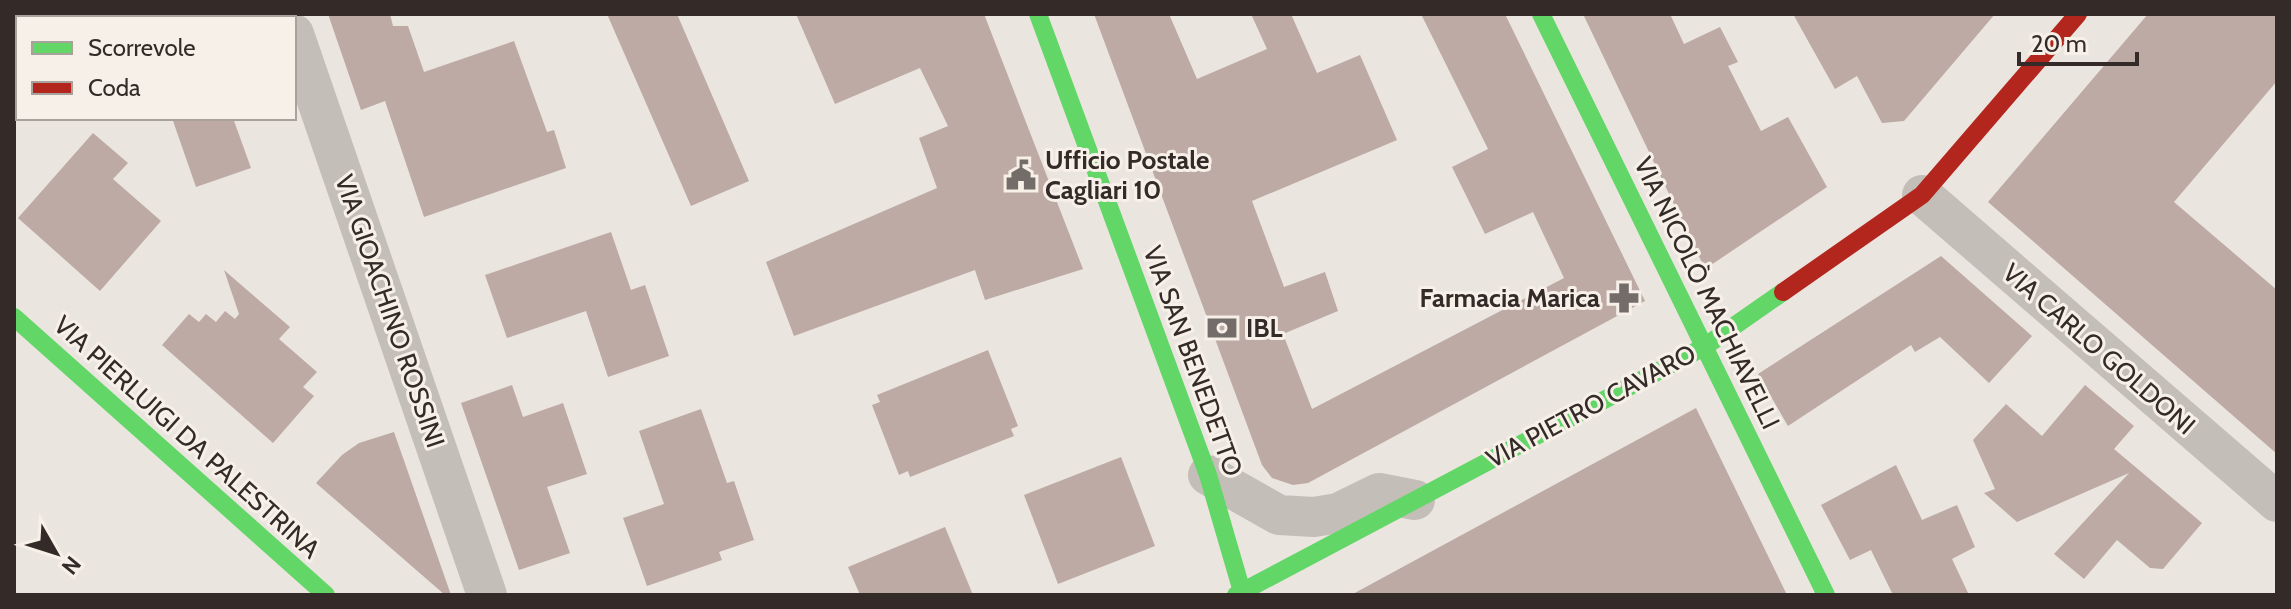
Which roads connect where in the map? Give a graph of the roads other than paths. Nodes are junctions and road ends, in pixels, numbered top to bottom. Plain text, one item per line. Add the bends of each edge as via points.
1 (1038, 14) edge
2 (1541, 14) edge
3 (2078, 14) edge
4 (296, 40) edge
5 (1922, 195) junction
6 (14, 317) edge
7 (1704, 347) junction
8 (1208, 475) junction
9 (1415, 500) junction
10 (2277, 502) edge
11 (485, 593) edge
12 (1240, 594) edge
13 (326, 595) edge
14 (1826, 595) edge

1 - 8 street, VIA SAN BENEDETTO
2 - 7 street, VIA NICOLÒ MACHIAVELLI
3 - 5 street, VIA PIETRO CAVARO
4 - 11 street, VIA GIOACHINO ROSSINI
5 - 7 street, VIA PIETRO CAVARO
5 - 10 street, VIA CARLO GOLDONI
6 - 13 street, VIA PIERLUIGI DA PALESTRINA
7 - 9 street, VIA PIETRO CAVARO
7 - 14 street, VIA NICOLÒ MACHIAVELLI
8 - 9 street via 1279,515 1338,513 1379,493
8 - 12 street, VIA SAN BENEDETTO
9 - 12 street, VIA PIETRO CAVARO

